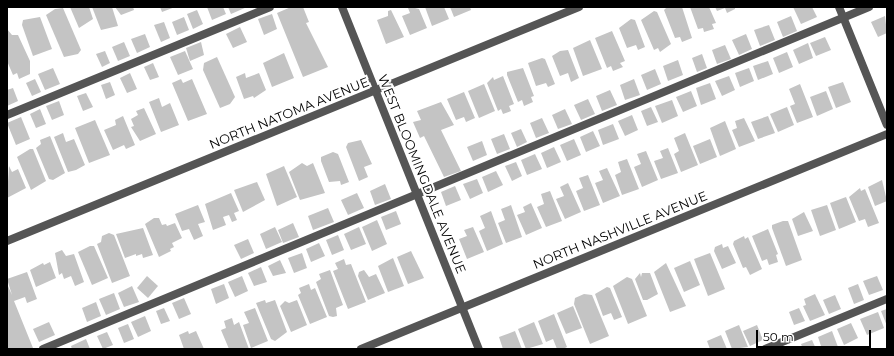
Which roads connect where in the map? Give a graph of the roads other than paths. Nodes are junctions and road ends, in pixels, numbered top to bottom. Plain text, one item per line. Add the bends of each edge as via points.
1 (270, 7) edge
2 (342, 7) edge
3 (580, 7) edge
4 (839, 7) edge
5 (869, 7) edge
6 (843, 18) junction
7 (376, 91) junction
8 (7, 115) edge
9 (887, 125) edge
10 (887, 134) edge
11 (417, 194) junction
12 (7, 240) edge
13 (887, 299) edge
14 (463, 307) junction
15 (43, 349) edge
16 (361, 349) edge
17 (479, 349) edge
18 (765, 349) edge

1 - 8 street
2 - 7 street, WEST BLOOMINGDALE AVENUE
3 - 7 street, NORTH NATOMA AVENUE
4 - 6 street
5 - 6 street
6 - 9 street
6 - 11 street
7 - 11 street, WEST BLOOMINGDALE AVENUE
7 - 12 street, NORTH NATOMA AVENUE
10 - 14 street, NORTH NASHVILLE AVENUE
11 - 14 street, WEST BLOOMINGDALE AVENUE
11 - 15 street
13 - 18 street
14 - 16 street, NORTH NASHVILLE AVENUE
14 - 17 street, WEST BLOOMINGDALE AVENUE

